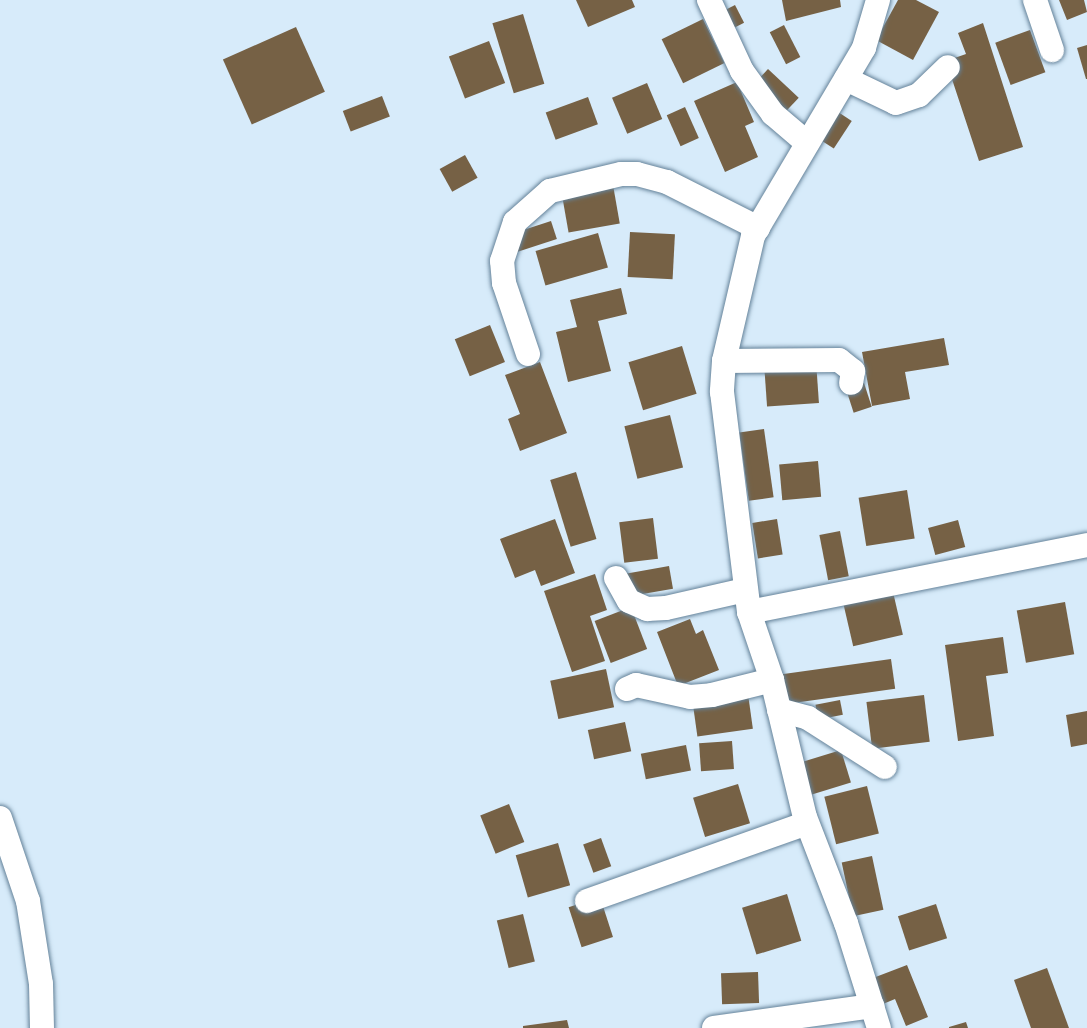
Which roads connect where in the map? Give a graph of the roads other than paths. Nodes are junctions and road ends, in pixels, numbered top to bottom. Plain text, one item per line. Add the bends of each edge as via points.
1 (709, 0) edge
2 (878, 0) edge
3 (1035, 0) edge
4 (1052, 50) dead end
5 (948, 67) dead end
6 (846, 79) junction
7 (807, 143) junction
8 (758, 228) junction
9 (528, 354) dead end
10 (724, 361) junction
11 (851, 383) dead end
12 (1087, 545) edge
13 (616, 578) dead end
14 (747, 601) junction
15 (772, 680) junction
16 (627, 689) dead end
17 (779, 710) junction
18 (885, 767) dead end
19 (0, 818) edge
20 (807, 823) junction
21 (587, 901) dead end
22 (875, 1017) edge
23 (42, 1028) edge
24 (714, 1028) edge

1 - 7 street via 742,71 773,114
2 - 6 street via 864,48
3 - 4 street
5 - 6 street via 919,95 896,103
6 - 7 street
7 - 8 street
8 - 9 street via 667,182 637,174 550,191 515,222 502,261
8 - 10 street
10 - 11 street via 839,360 853,371
10 - 14 street via 726,443
12 - 14 street
13 - 14 street via 629,601 647,609
14 - 15 street
15 - 16 street via 690,697 636,685
15 - 17 street
17 - 18 street via 808,718
17 - 20 street
19 - 23 street via 28,901
20 - 21 street
20 - 22 street
22 - 24 street

